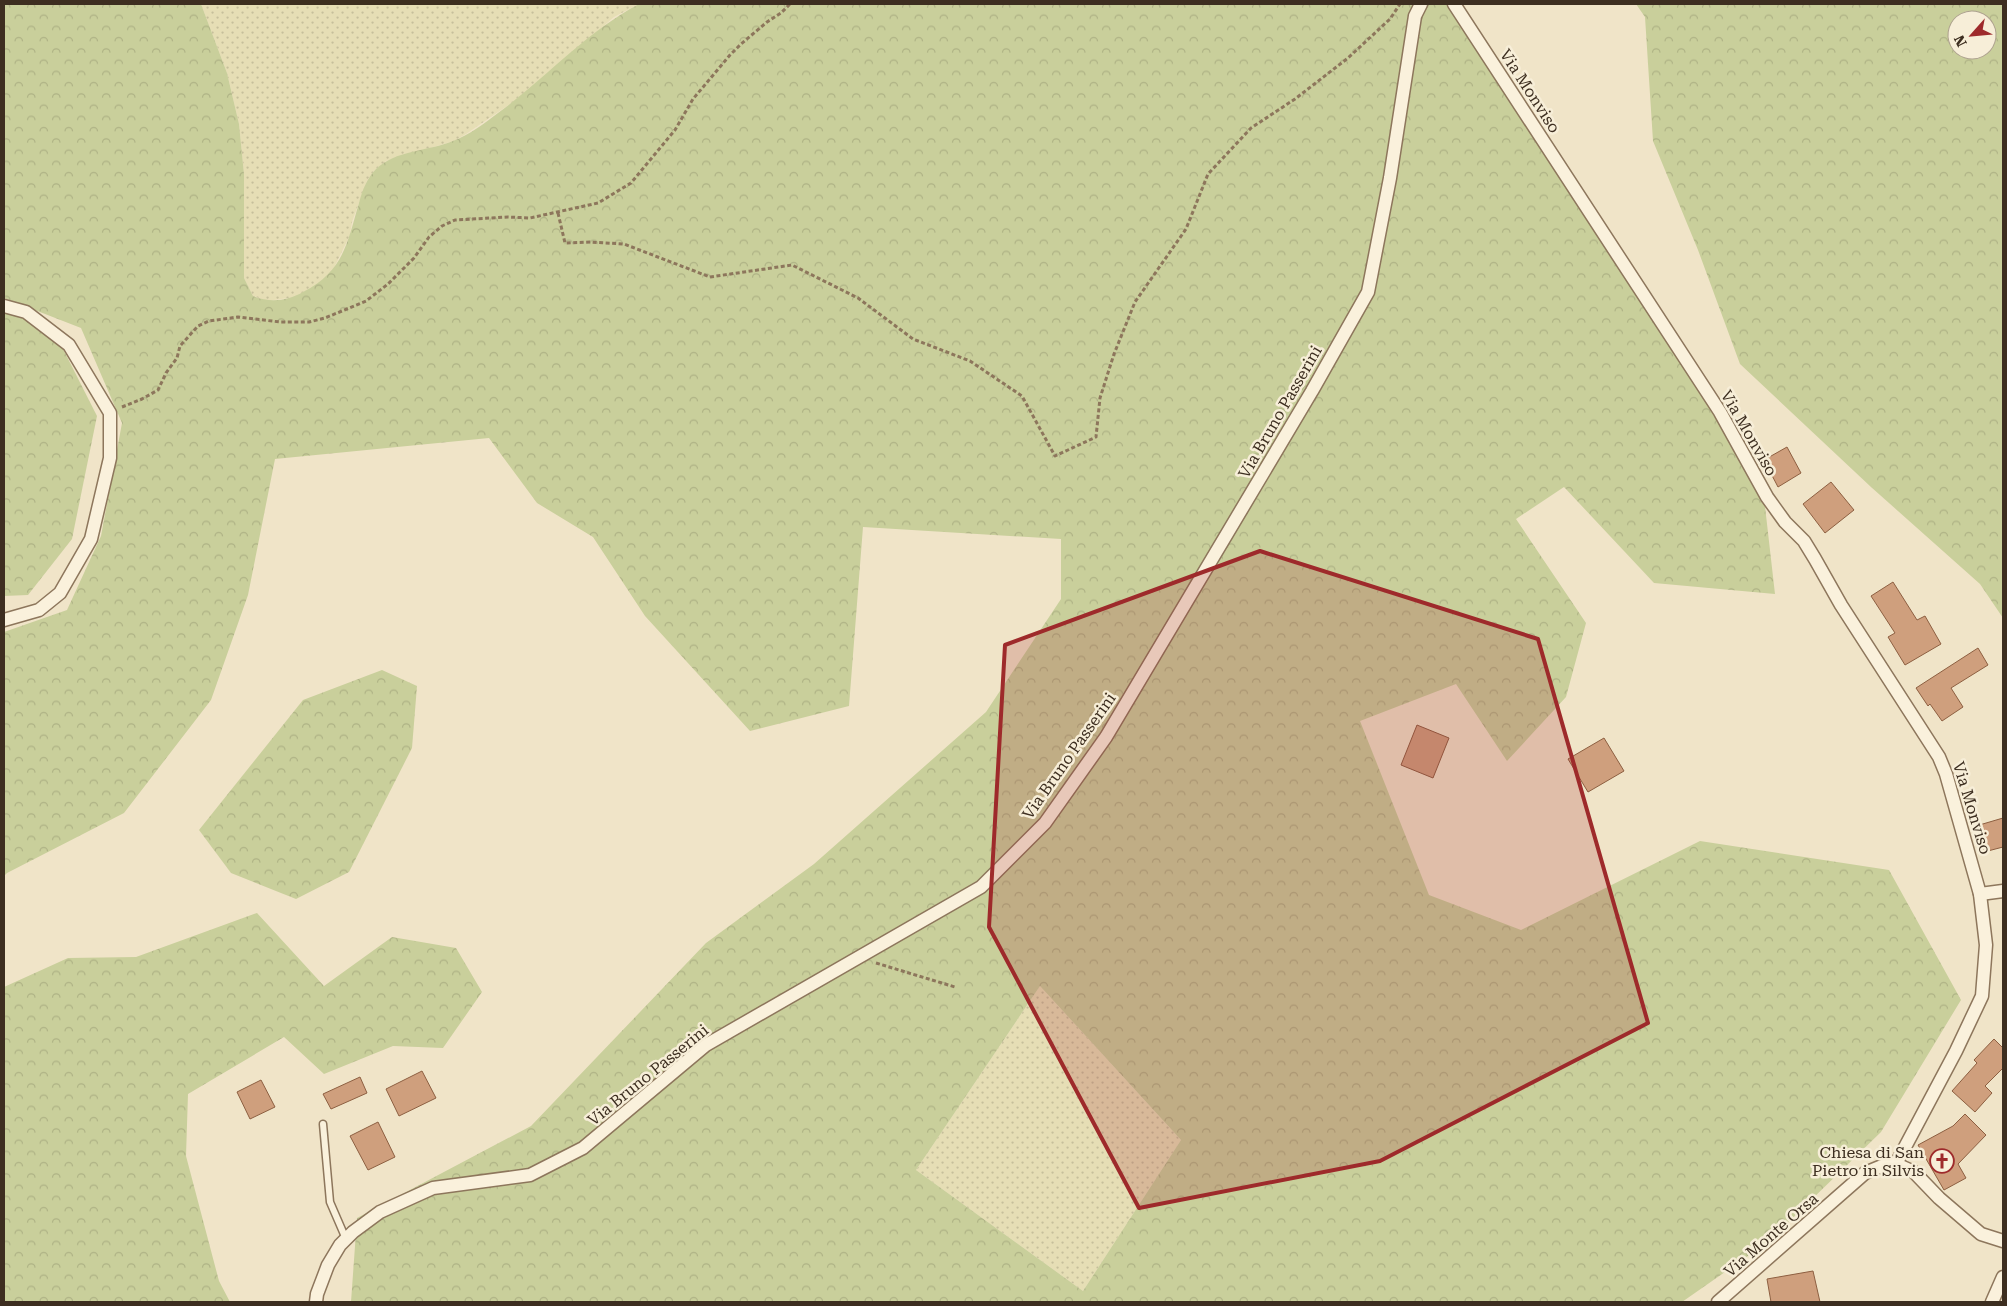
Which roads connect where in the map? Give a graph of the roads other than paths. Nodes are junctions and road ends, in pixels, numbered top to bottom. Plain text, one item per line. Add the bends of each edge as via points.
1 (1421, 4) edge
2 (1454, 4) edge
3 (4, 306) edge
4 (4, 620) edge
5 (2003, 891) edge
6 (1980, 894) junction
7 (323, 1124) dead end
8 (1896, 1164) junction
9 (346, 1239) junction
10 (2003, 1241) edge
11 (2003, 1277) edge
12 (316, 1302) edge
13 (1718, 1302) edge
14 (1992, 1302) edge

1 - 9 street, Via Bruno Passerini via 1415,16 1390,178 1368,292 1106,737 1045,823 981,887 706,1045 583,1148 530,1175 433,1188 380,1212
2 - 6 street, Via Monviso via 1720,412 1767,497 1804,541 1939,758
3 - 4 street via 26,312 69,346 110,413 110,458 90,539 60,593 39,610
5 - 6 street
6 - 8 street, Via Monviso via 1986,945 1982,996
7 - 9 lane via 330,1202
8 - 10 street via 1914,1172 1981,1234
8 - 13 street, Via Monte Orsa via 1865,1174
9 - 12 street, Via Bruno Passerini via 328,1265
11 - 14 street

